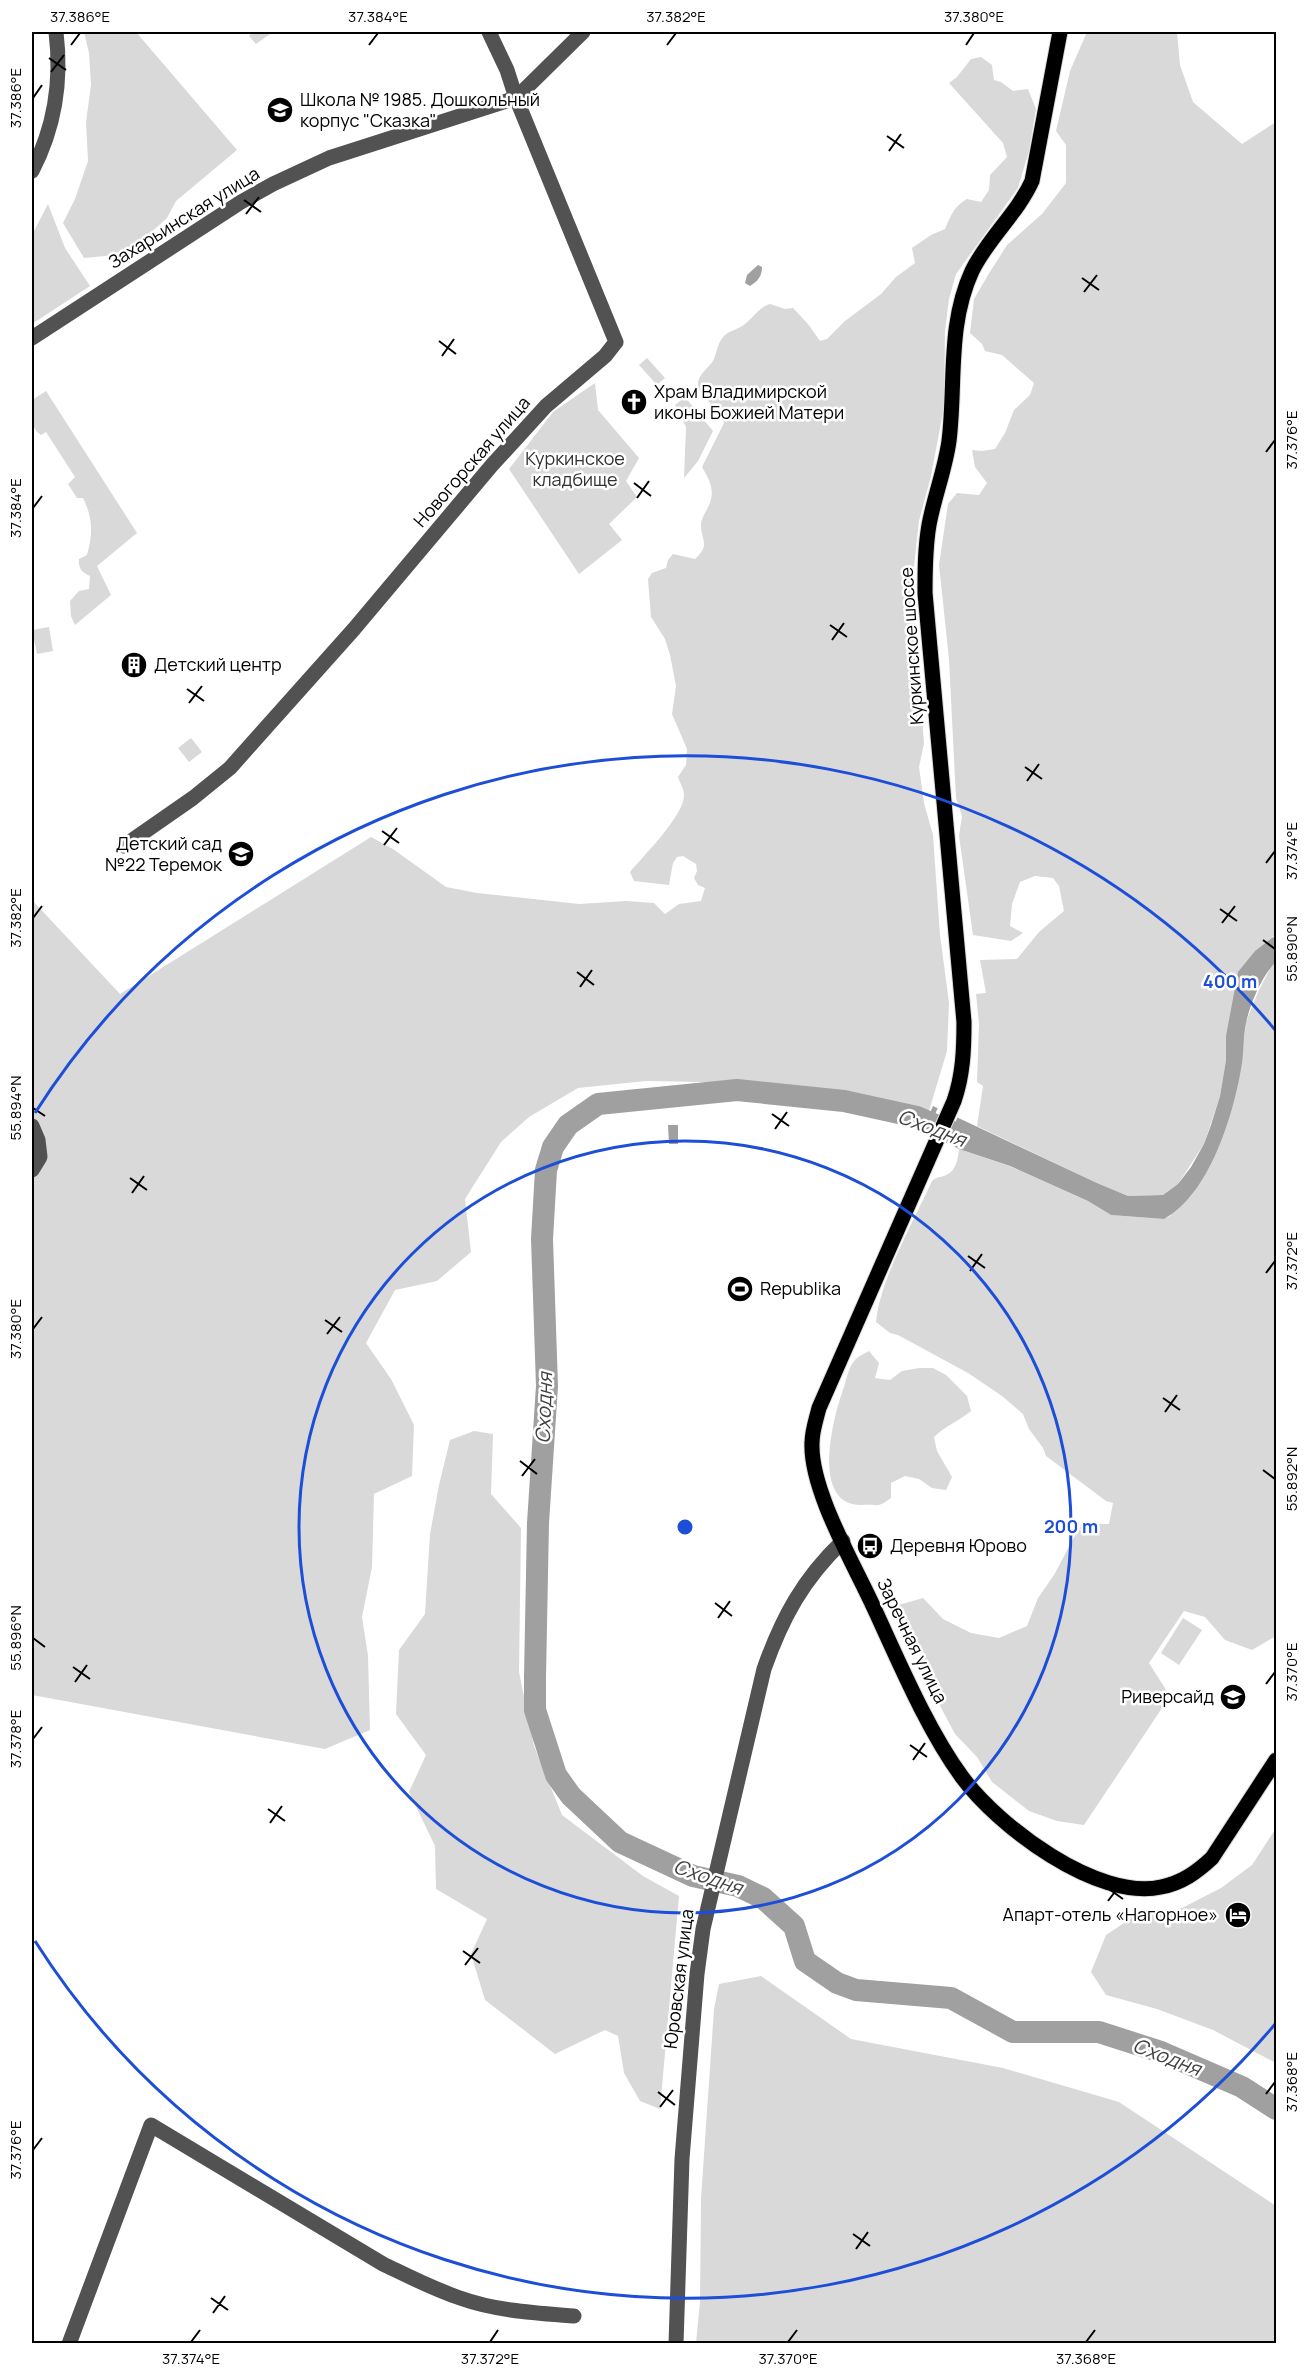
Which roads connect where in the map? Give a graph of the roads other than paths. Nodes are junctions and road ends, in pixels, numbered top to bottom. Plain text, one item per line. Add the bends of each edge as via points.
1 (56, 32) edge
2 (489, 32) edge
3 (583, 32) edge
4 (1060, 32) edge
5 (516, 98) junction
6 (32, 171) edge
7 (32, 338) edge
8 (124, 846) dead end
9 (32, 1126) edge
10 (939, 1134) joint
11 (32, 1170) edge
12 (843, 1541) junction
13 (1276, 1760) edge
14 (574, 2316) dead end
15 (69, 2343) edge
16 (676, 2343) edge

1 - 6 street via 57,97 50,129
2 - 5 street, Новогорская улица
3 - 5 street, Захарьинская улица
4 - 10 main road, Куркинское шоссе via 1032,181 1024,199 972,271 960,303 954,340 949,445 925,553 925,593 964,1023 961,1077
5 - 7 street, Захарьинская улица via 360,147 273,184
5 - 8 street, Новогорская улица via 616,342 546,406 492,465 230,768
9 - 11 street via 40,1157
10 - 12 main road, Заречная улица via 813,1429 816,1478
12 - 13 main road, Заречная улица via 901,1666 962,1776 976,1794 1036,1845 1086,1873 1136,1889 1160,1887 1198,1871 1225,1840
12 - 16 street, Юровская улица via 819,1563 796,1597 773,1644 707,1907 686,2103
14 - 15 street via 490,2306 461,2299 413,2278 383,2264 151,2125

